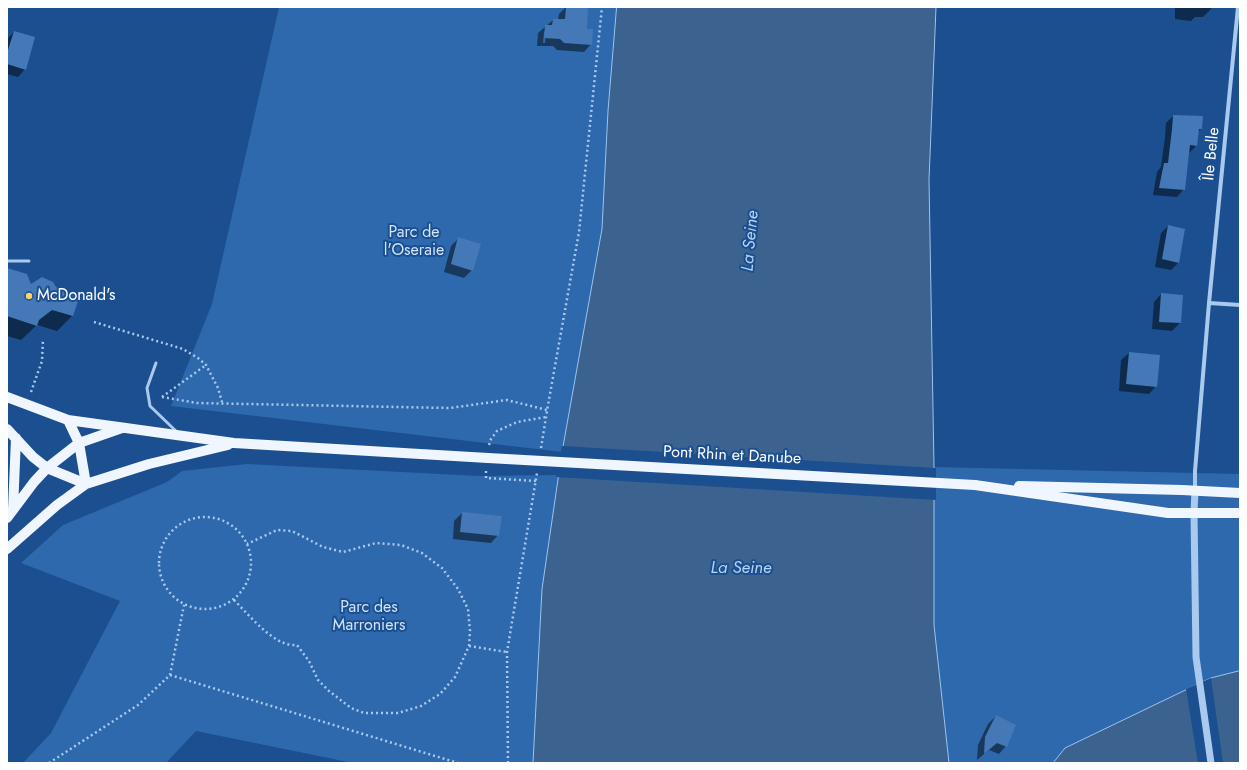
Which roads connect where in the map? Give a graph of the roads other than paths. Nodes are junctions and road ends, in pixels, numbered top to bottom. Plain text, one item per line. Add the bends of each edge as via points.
1 (1238, 7) edge
2 (7, 261) edge
3 (29, 261) dead end
4 (1210, 303) junction
5 (1240, 304) edge
6 (156, 363) dead end
7 (7, 397) edge
8 (68, 420) junction
9 (124, 428) junction
10 (7, 429) edge
11 (181, 435) junction
12 (16, 438) junction
13 (79, 443) junction
14 (234, 443) junction
15 (47, 468) junction
16 (86, 484) junction
17 (975, 485) junction
18 (1195, 490) junction
19 (1240, 493) edge
20 (1194, 513) junction
21 (1240, 513) edge
22 (10, 514) edge
23 (7, 549) edge
24 (1211, 763) edge

1 - 4 street, Île Belle
2 - 3 lane
4 - 5 street
4 - 18 street, Île Belle
6 - 11 lane via 147,388 150,406
7 - 8 main road
8 - 9 main road
8 - 13 main road
9 - 11 main road
9 - 13 main road
10 - 12 main road
11 - 14 main road
12 - 15 main road
12 - 22 main road
13 - 15 main road
13 - 16 main road
14 - 16 main road via 149,464
14 - 17 main road, Pont Rhin et Danube, bridge
15 - 16 main road
15 - 22 main road
16 - 23 main road
17 - 18 main road
17 - 20 main road via 1163,512
18 - 19 main road
18 - 20 street
20 - 21 main road
20 - 24 street via 1196,657

